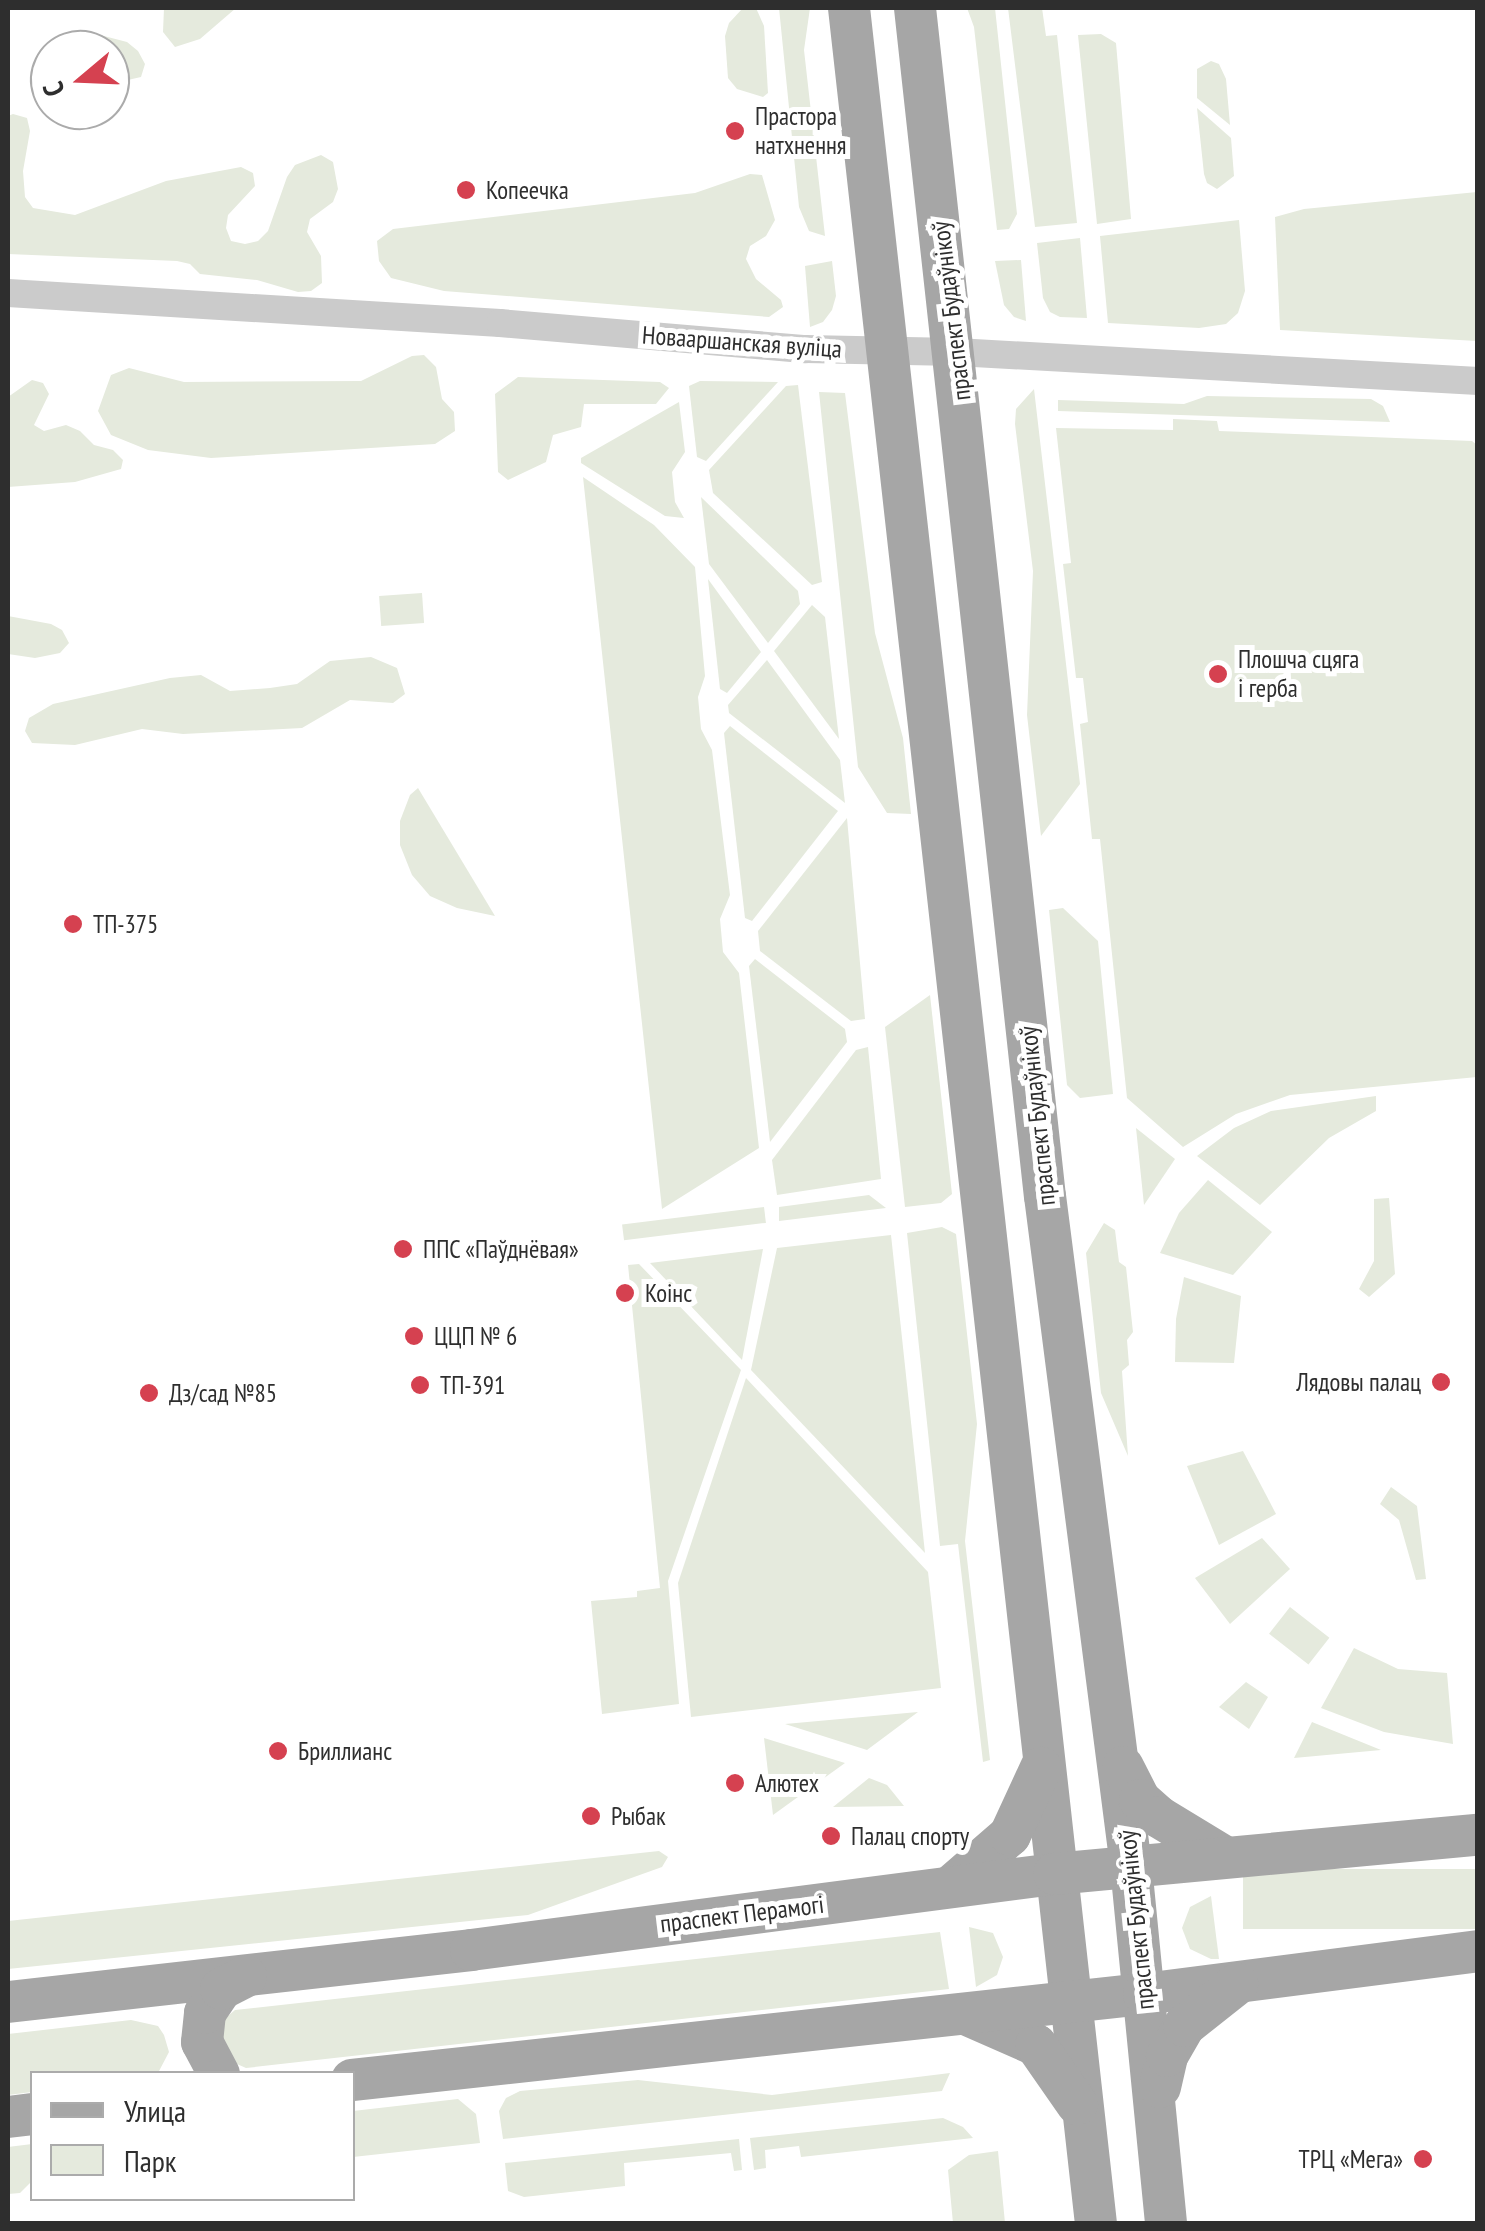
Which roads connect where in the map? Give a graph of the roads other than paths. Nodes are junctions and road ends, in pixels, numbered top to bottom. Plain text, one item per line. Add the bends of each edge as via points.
1 (849, 8) edge
2 (915, 8) edge
3 (8, 292) edge
4 (885, 352) junction
5 (956, 352) junction
6 (1478, 381) edge
7 (1116, 1752) junction
8 (1043, 1763) junction
9 (1478, 1835) edge
10 (1224, 1856) junction
11 (1131, 1866) junction
12 (1054, 1874) junction
13 (950, 1887) junction
14 (1478, 1951) edge
15 (246, 1976) junction
16 (1238, 1984) junction
17 (126, 1990) junction
18 (1144, 1994) junction
19 (8, 2002) edge
20 (1068, 2002) junction
21 (965, 2014) junction
22 (180, 2071) edge
23 (217, 2071) edge
24 (355, 2080) edge
25 (1156, 2102) junction
26 (1082, 2112) junction
27 (1096, 2224) edge
28 (1166, 2224) edge

1 - 4 main road
2 - 5 main road, праспект Будаўнікоў
3 - 4 street, Новааршанская вуліца
4 - 5 street, Новааршанская вуліца
4 - 8 main road
5 - 6 street, Новааршанская вуліца
5 - 7 main road, праспект Будаўнікоў via 1045,1196
7 - 10 main road via 1140,1800
7 - 11 main road, праспект Будаўнікоў
8 - 12 main road
8 - 13 main road via 1010,1835
9 - 10 main road, праспект Перамогі
10 - 11 main road, праспект Перамогі
11 - 12 main road, праспект Перамогі
11 - 18 main road, праспект Будаўнікоў
12 - 13 main road, праспект Перамогі
12 - 20 main road
13 - 15 main road, праспект Перамогі
14 - 16 main road
15 - 17 main road, праспект Перамогі
15 - 23 main road via 220,1990 204,2013 202,2042
16 - 18 main road
16 - 25 main road via 1184,2026 1167,2056
17 - 19 main road, праспект Перамогі
17 - 22 main road via 152,1994 179,2020 186,2044
18 - 20 main road
18 - 25 main road, праспект Будаўнікоў
20 - 21 main road
20 - 26 main road
21 - 24 main road
21 - 26 main road via 1036,2044
25 - 28 main road, праспект Будаўнікоў
26 - 27 main road

